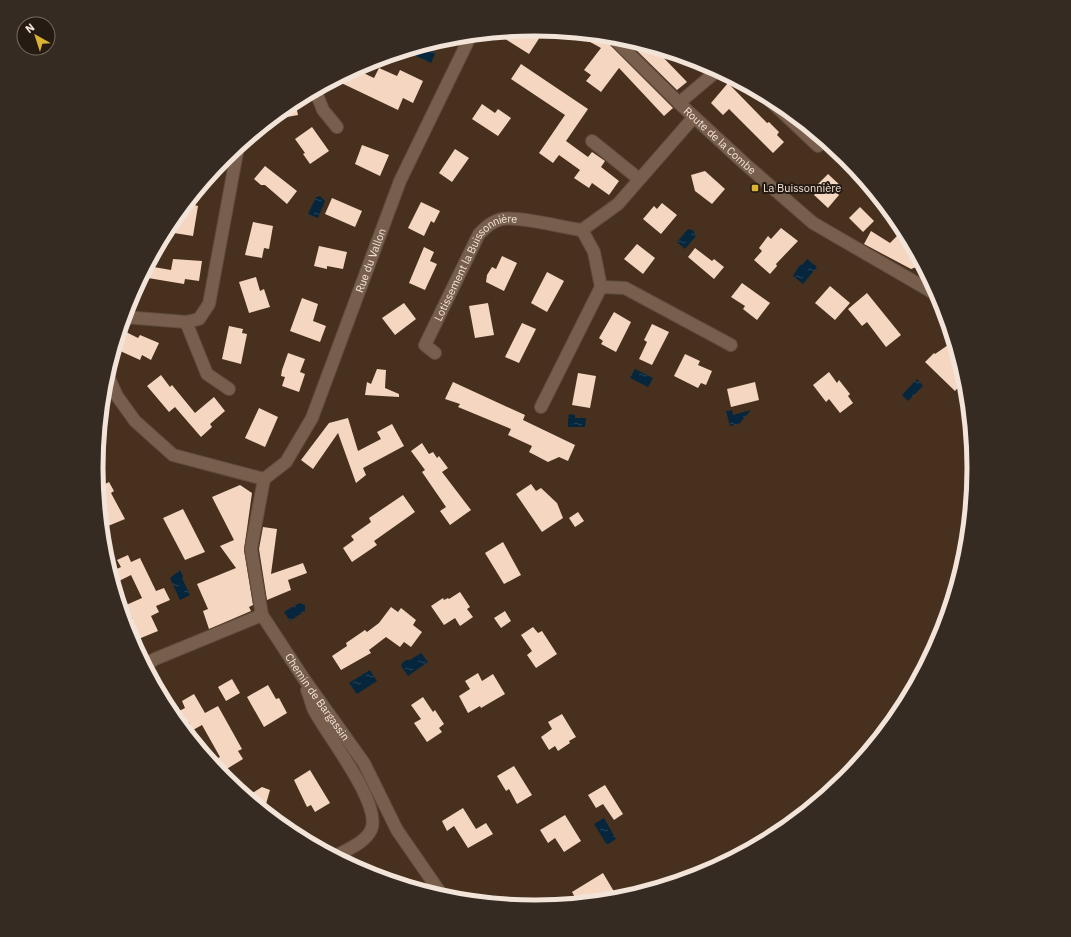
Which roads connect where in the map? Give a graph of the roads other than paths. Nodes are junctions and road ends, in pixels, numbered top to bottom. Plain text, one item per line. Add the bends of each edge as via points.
1 (468, 42) edge
2 (619, 44) edge
3 (713, 74) edge
4 (317, 95) edge
5 (679, 103) junction
6 (694, 117) junction
7 (787, 117) edge
8 (337, 127) dead end
9 (592, 141) dead end
10 (818, 146) dead end
11 (236, 157) edge
12 (639, 179) junction
13 (582, 230) junction
14 (601, 287) junction
15 (929, 290) edge
16 (130, 318) edge
17 (186, 322) junction
18 (731, 345) dead end
19 (435, 353) dead end
20 (111, 383) edge
21 (229, 389) dead end
22 (541, 407) dead end
23 (264, 479) junction
24 (262, 615) junction
25 (149, 663) edge
26 (304, 679) junction
27 (340, 854) edge
28 (438, 890) edge

1 - 23 street, Rue du Vallon via 400,181 312,418 286,462
2 - 5 street, Route de la Combe
3 - 5 street
4 - 8 street via 323,110
5 - 6 street, Route de la Combe
6 - 12 street
6 - 15 street, Route de la Combe via 813,224
7 - 10 street
9 - 12 street
11 - 17 street via 210,304 199,319
12 - 13 street via 618,204
13 - 14 street via 594,252
13 - 19 street, Lotissement la Buissonnière via 516,219 501,219 484,229 479,234 425,345
14 - 18 street via 625,288
14 - 22 street
16 - 17 street
17 - 21 street via 207,374
20 - 23 street via 134,421 173,455
23 - 24 street, Chemin de Bargassin via 251,549
24 - 25 street
24 - 26 street, Chemin de Bargassin
26 - 27 street via 314,710 368,799 374,819 371,831 361,841
26 - 28 street, Chemin de Bargassin via 364,763 397,830

